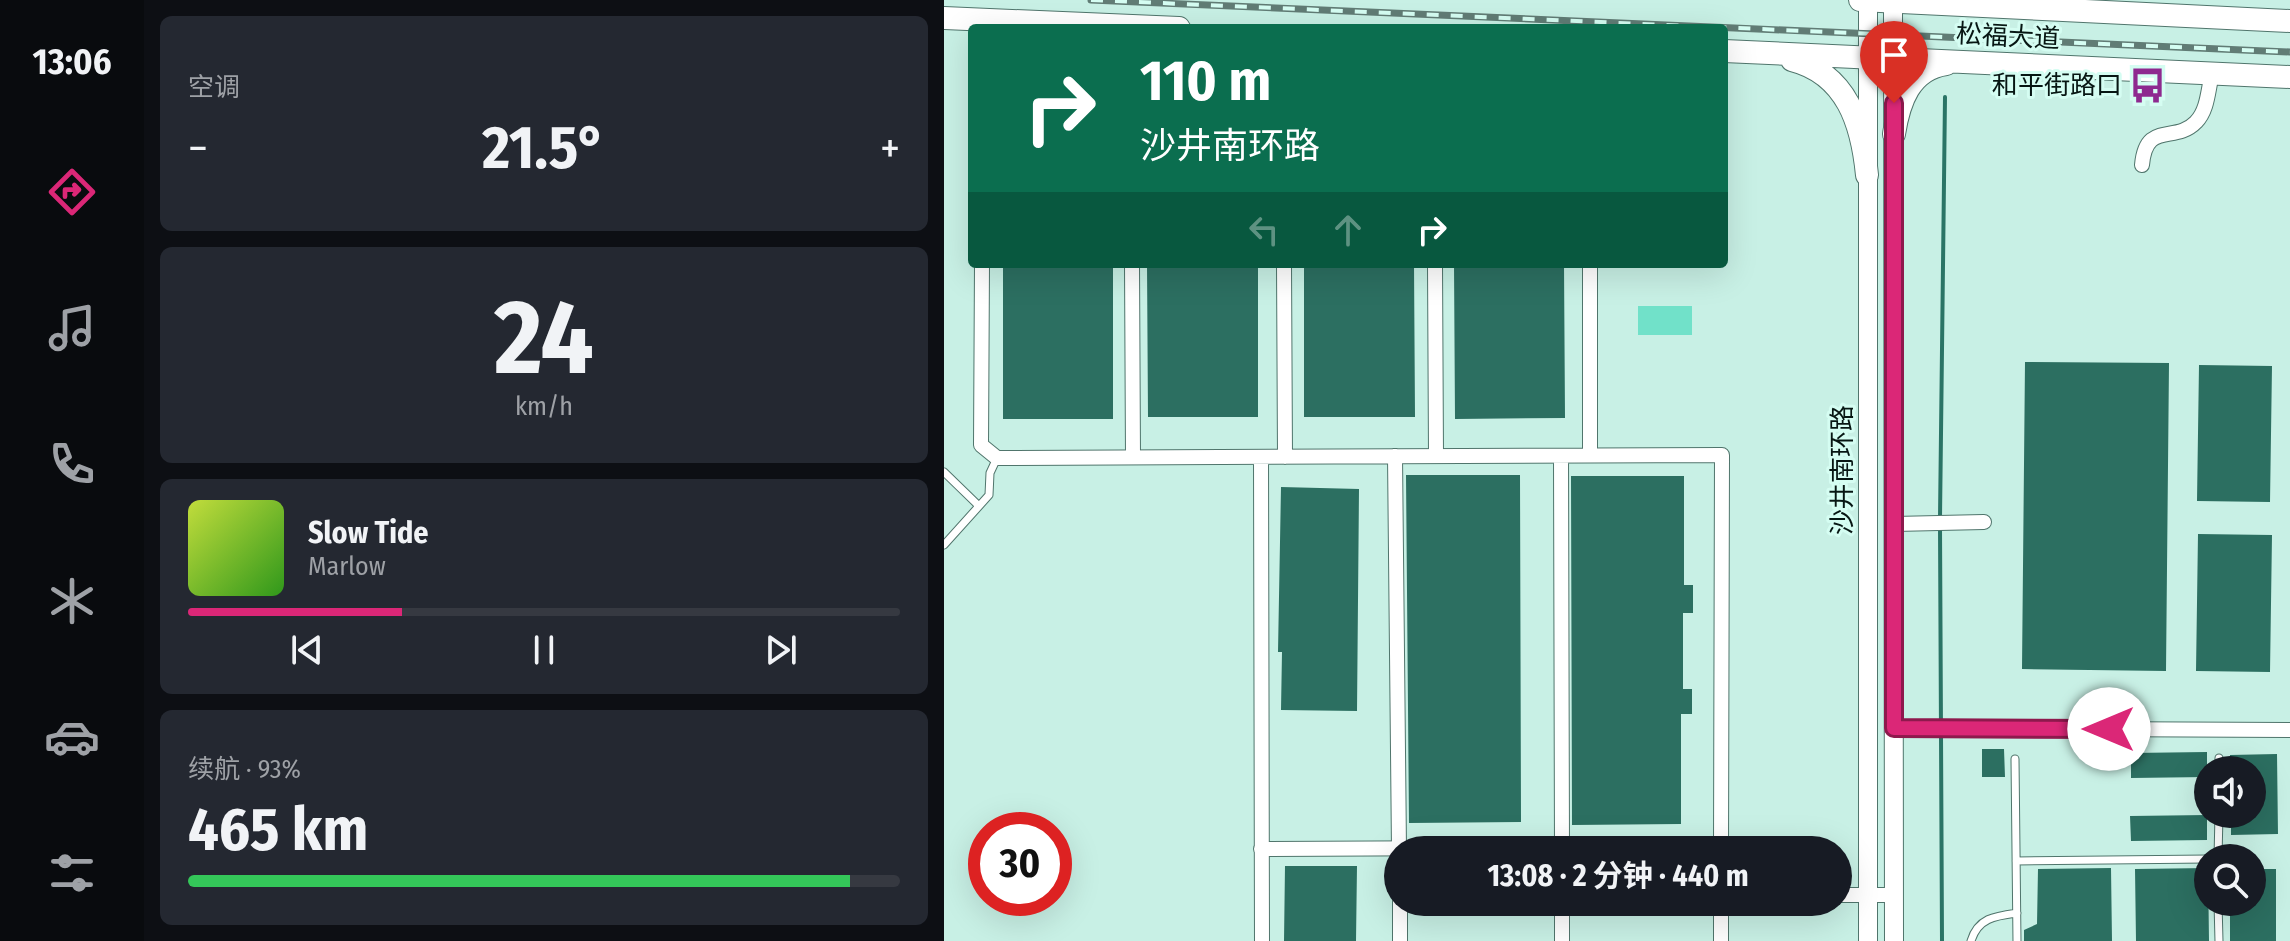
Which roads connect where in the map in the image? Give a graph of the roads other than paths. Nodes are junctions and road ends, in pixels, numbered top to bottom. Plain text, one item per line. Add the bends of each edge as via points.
1 (1860, 0) edge
2 (1868, 0) edge
3 (1965, 0) edge
4 (1893, 1) edge
5 (1990, 7) junction
6 (944, 18) edge
7 (2290, 21) edge
8 (1085, 24) edge
9 (1728, 51) edge
10 (1764, 53) junction
11 (1866, 57) junction
12 (1894, 58) junction
13 (1967, 62) junction
14 (2212, 74) junction
15 (2290, 77) edge
16 (1894, 134) junction
17 (2142, 165) dead end
18 (1867, 175) junction
19 (982, 268) edge
20 (1132, 268) edge
21 (1284, 268) edge
22 (1435, 268) edge
23 (1590, 268) edge
24 (1590, 455) junction
25 (1395, 456) junction
26 (1436, 456) junction
27 (1561, 456) junction
28 (1133, 457) junction
29 (1261, 457) junction
30 (1285, 457) junction
31 (997, 458) junction
32 (944, 472) edge
33 (979, 506) junction
34 (1984, 522) dead end
35 (1894, 524) junction
36 (944, 545) edge
37 (1894, 728) junction
38 (2290, 730) edge
39 (2015, 759) dead end
40 (1399, 836) edge
41 (1562, 836) edge
42 (1721, 836) edge
43 (1261, 849) junction
44 (1384, 849) edge
45 (2194, 859) edge
46 (2016, 861) junction
47 (1852, 895) edge
48 (1868, 895) junction
49 (1894, 895) junction
50 (2017, 913) junction
51 (1400, 916) edge
52 (1562, 916) edge
53 (1721, 916) edge
54 (2218, 916) edge
55 (1262, 941) edge
56 (1400, 941) edge
57 (1562, 941) edge
58 (1721, 941) edge
59 (1868, 941) edge
60 (1894, 941) edge
61 (1971, 941) edge
62 (2017, 941) edge
63 (2219, 941) edge

1 - 2 main road, 松福大道
2 - 4 main road, 松福大道
2 - 11 main road, 沙井南环路
3 - 5 main road
4 - 5 main road, 松福大道
4 - 12 main road, 沙井南环路
5 - 7 main road, 松福大道
6 - 8 main road
9 - 10 main road, 松福大道
10 - 11 main road, 松福大道
10 - 18 main road via 1809,66 1837,86 1858,123
11 - 12 main road, 松福大道
11 - 18 main road, 沙井南环路
12 - 13 main road, 松福大道
12 - 16 main road, 沙井南环路
13 - 14 main road, 松福大道
13 - 16 main road via 1939,65 1917,78 1898,106
14 - 15 main road, 松福大道
14 - 17 street via 2204,110 2195,124 2154,137 2146,145
16 - 35 main road, 沙井南环路
18 - 48 main road, 沙井南环路
19 - 31 street via 981,445
20 - 28 street
21 - 30 street
22 - 26 street
23 - 24 street
24 - 27 street
24 - 42 street via 1722,455
25 - 26 street
25 - 30 street
25 - 40 street
26 - 27 street
27 - 41 street
28 - 29 street
28 - 31 street
29 - 30 street
29 - 43 street
31 - 33 lane via 989,495
32 - 33 lane
33 - 36 lane
34 - 35 street
35 - 37 main road, 沙井南环路
37 - 38 street
37 - 49 main road, 沙井南环路
39 - 46 lane
43 - 44 street
43 - 55 street
45 - 46 lane
46 - 50 lane
47 - 48 street
48 - 49 street
48 - 59 main road, 沙井南环路
49 - 60 main road, 沙井南环路
50 - 61 lane via 1987,918
50 - 62 lane
51 - 56 street
52 - 57 street
53 - 58 street
54 - 63 lane

